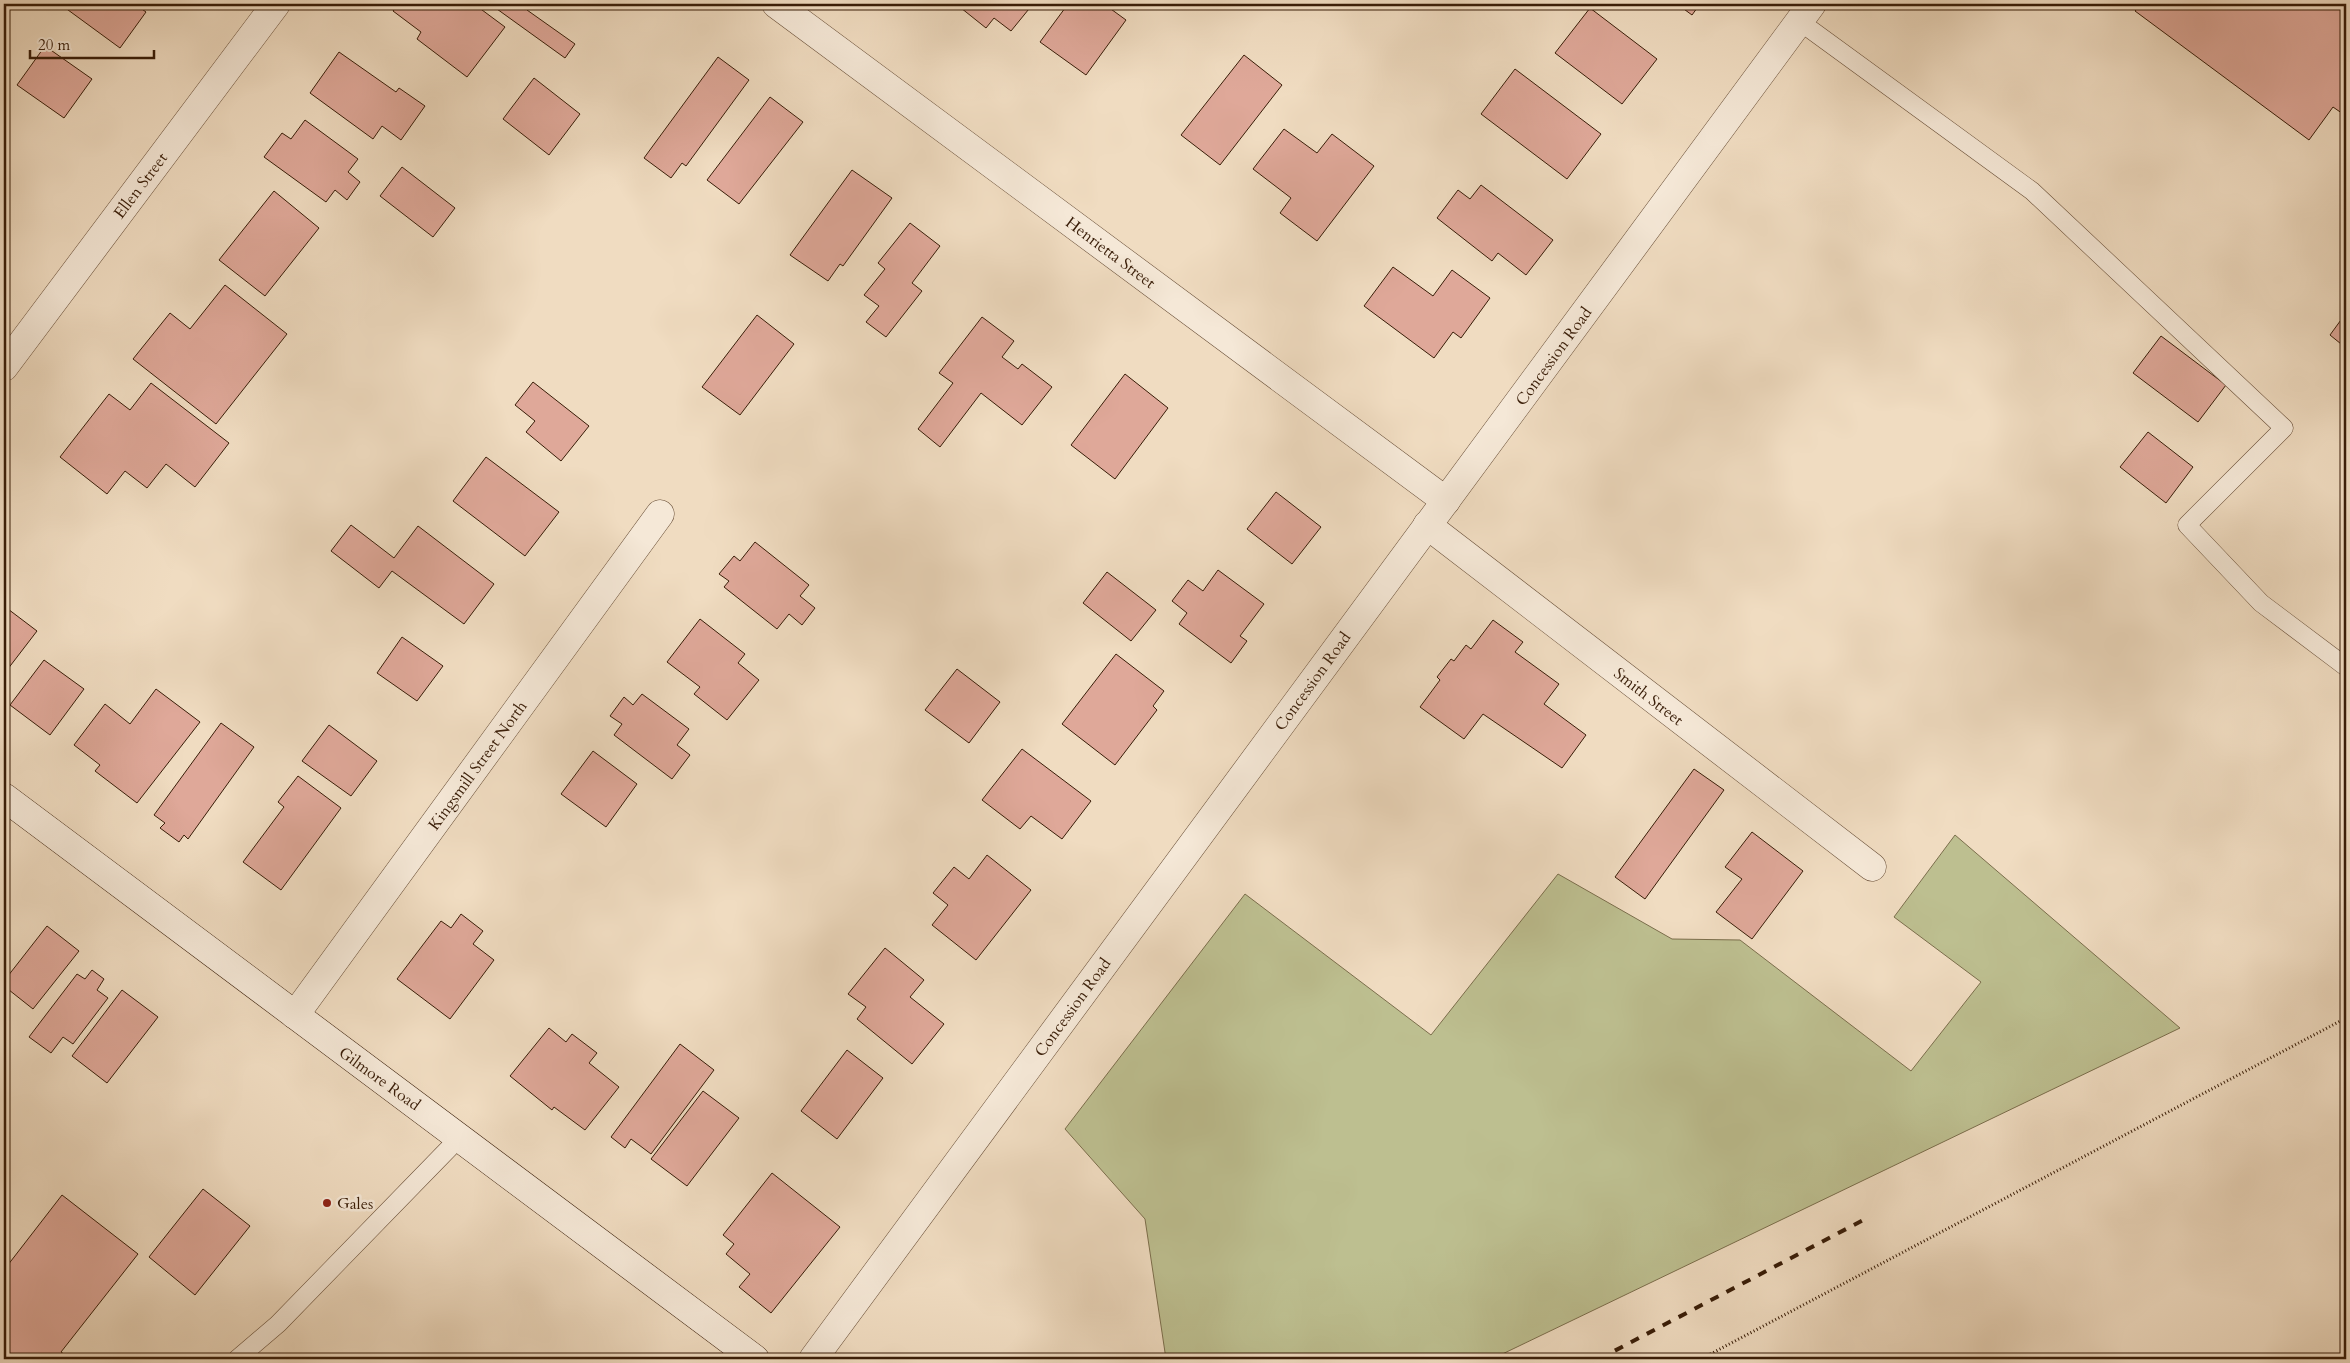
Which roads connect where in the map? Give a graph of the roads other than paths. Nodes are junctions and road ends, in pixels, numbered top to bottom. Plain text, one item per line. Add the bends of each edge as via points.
1 (276, 4) edge
2 (776, 4) edge
3 (1806, 12) edge
4 (4, 367) edge
5 (1446, 501) junction
6 (660, 514) dead end
7 (1427, 525) junction
8 (2346, 667) edge
9 (4, 797) edge
10 (1872, 867) dead end
11 (295, 1015) junction
12 (460, 1137) junction
13 (237, 1359) edge
14 (755, 1359) edge
15 (813, 1359) edge

1 - 4 street, Ellen Street
2 - 5 street, Henrietta Street
3 - 5 street, Concession Road
3 - 8 lane via 2032,191 2284,428 2187,525 2261,603
5 - 7 street, Concession Road
6 - 11 street, Kingsmill Street North
7 - 10 street, Smith Street
7 - 15 street, Concession Road
9 - 11 street, Gilmore Road
11 - 12 street, Gilmore Road
12 - 13 lane via 278,1324
12 - 14 street, Gilmore Road

